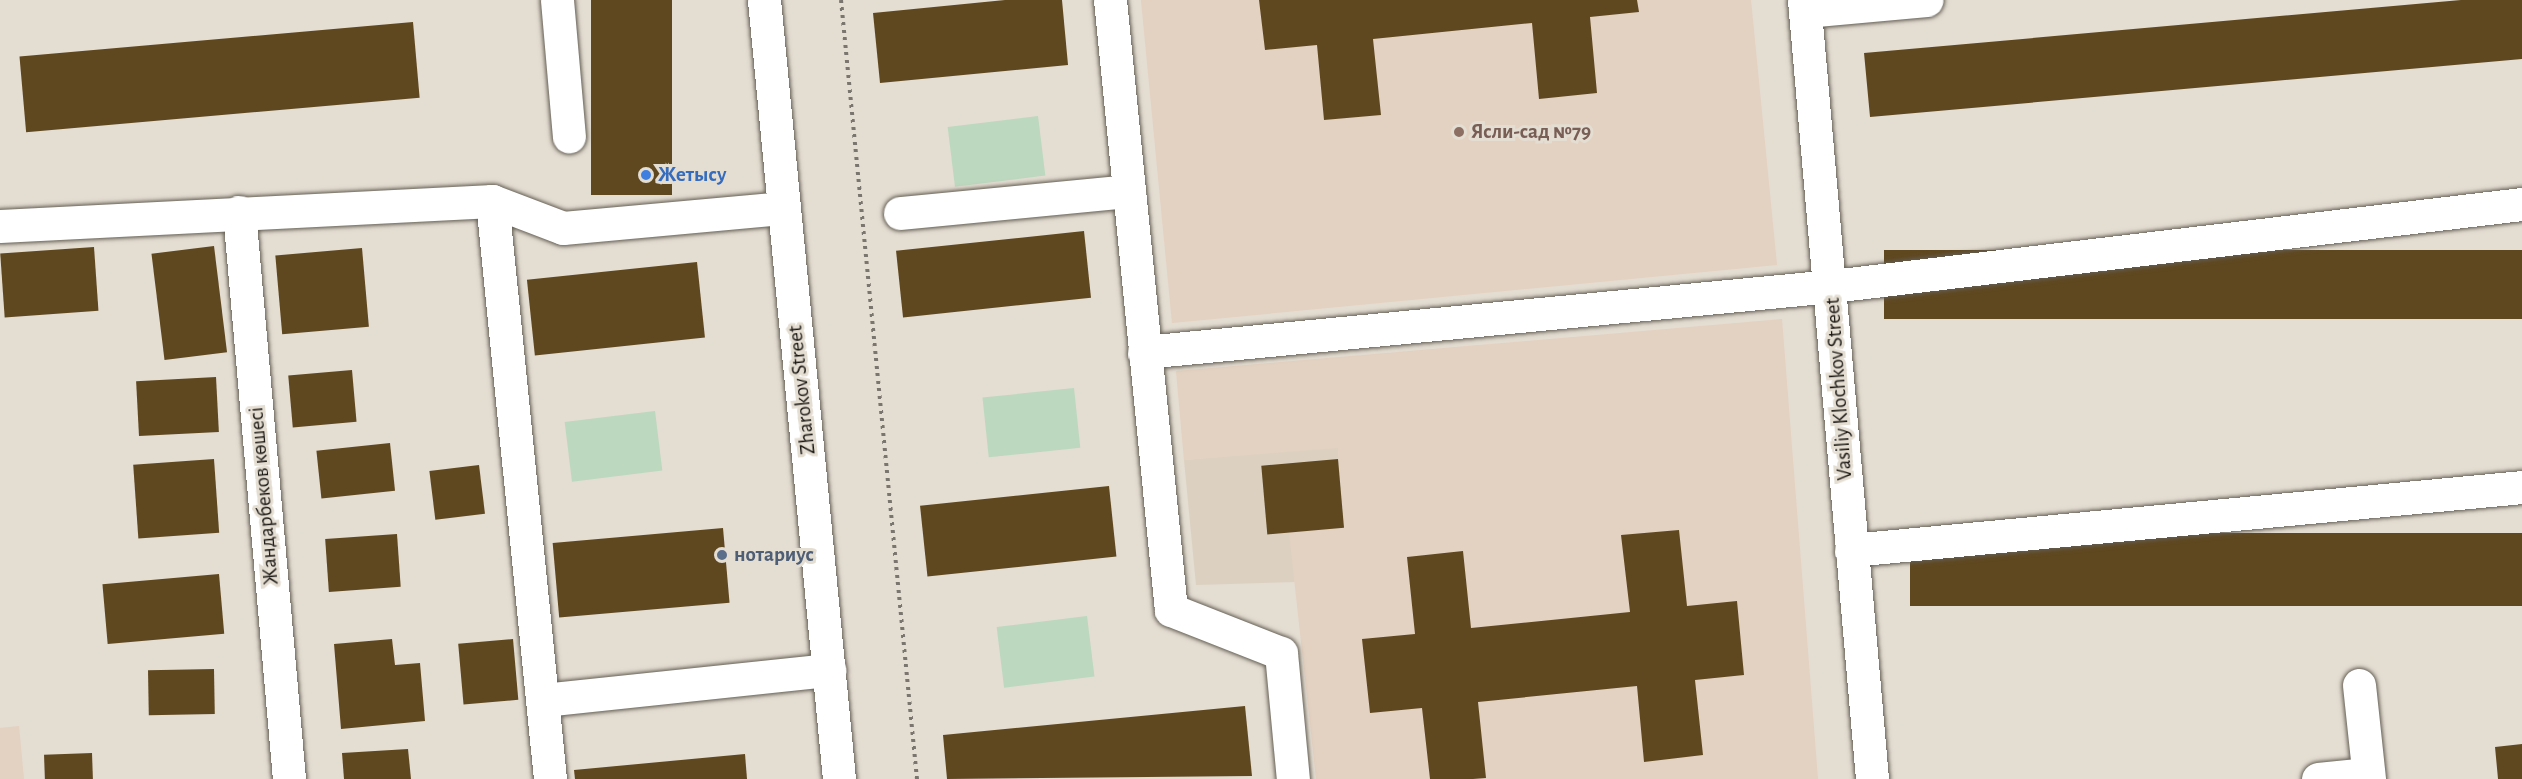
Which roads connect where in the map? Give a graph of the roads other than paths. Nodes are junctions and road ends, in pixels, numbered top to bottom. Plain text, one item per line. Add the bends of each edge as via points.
1 (557, 0) edge
2 (764, 0) edge
3 (1110, 0) edge
4 (1928, 0) edge
5 (1804, 6) edge
6 (569, 136) dead end
7 (1128, 190) junction
8 (492, 201) junction
9 (2522, 204) edge
10 (784, 208) junction
11 (239, 212) junction
12 (900, 213) dead end
13 (0, 226) edge
14 (1832, 286) junction
15 (1144, 352) junction
16 (2522, 487) edge
17 (1851, 550) junction
18 (829, 670) junction
19 (2360, 685) dead end
20 (543, 700) junction
21 (2368, 776) edge
22 (289, 779) edge
23 (550, 779) edge
24 (839, 779) edge
25 (1293, 779) edge
26 (1872, 779) edge
27 (2319, 779) edge

1 - 6 street
2 - 10 street, Zharokov Street
3 - 7 street
4 - 5 street
5 - 14 street, Vasiliy Klochkov Street
7 - 12 street
7 - 15 street
8 - 10 street via 563,228
8 - 11 street
8 - 20 street
9 - 14 street
10 - 18 street, Zharokov Street
11 - 13 street
11 - 22 street, Жандарбеков көшесі
14 - 15 street
14 - 17 street, Vasiliy Klochkov Street
15 - 25 street via 1171,610 1281,653
16 - 17 street
17 - 26 street, Vasiliy Klochkov Street
18 - 20 street
18 - 24 street, Zharokov Street
19 - 21 street
20 - 23 street
21 - 27 street

